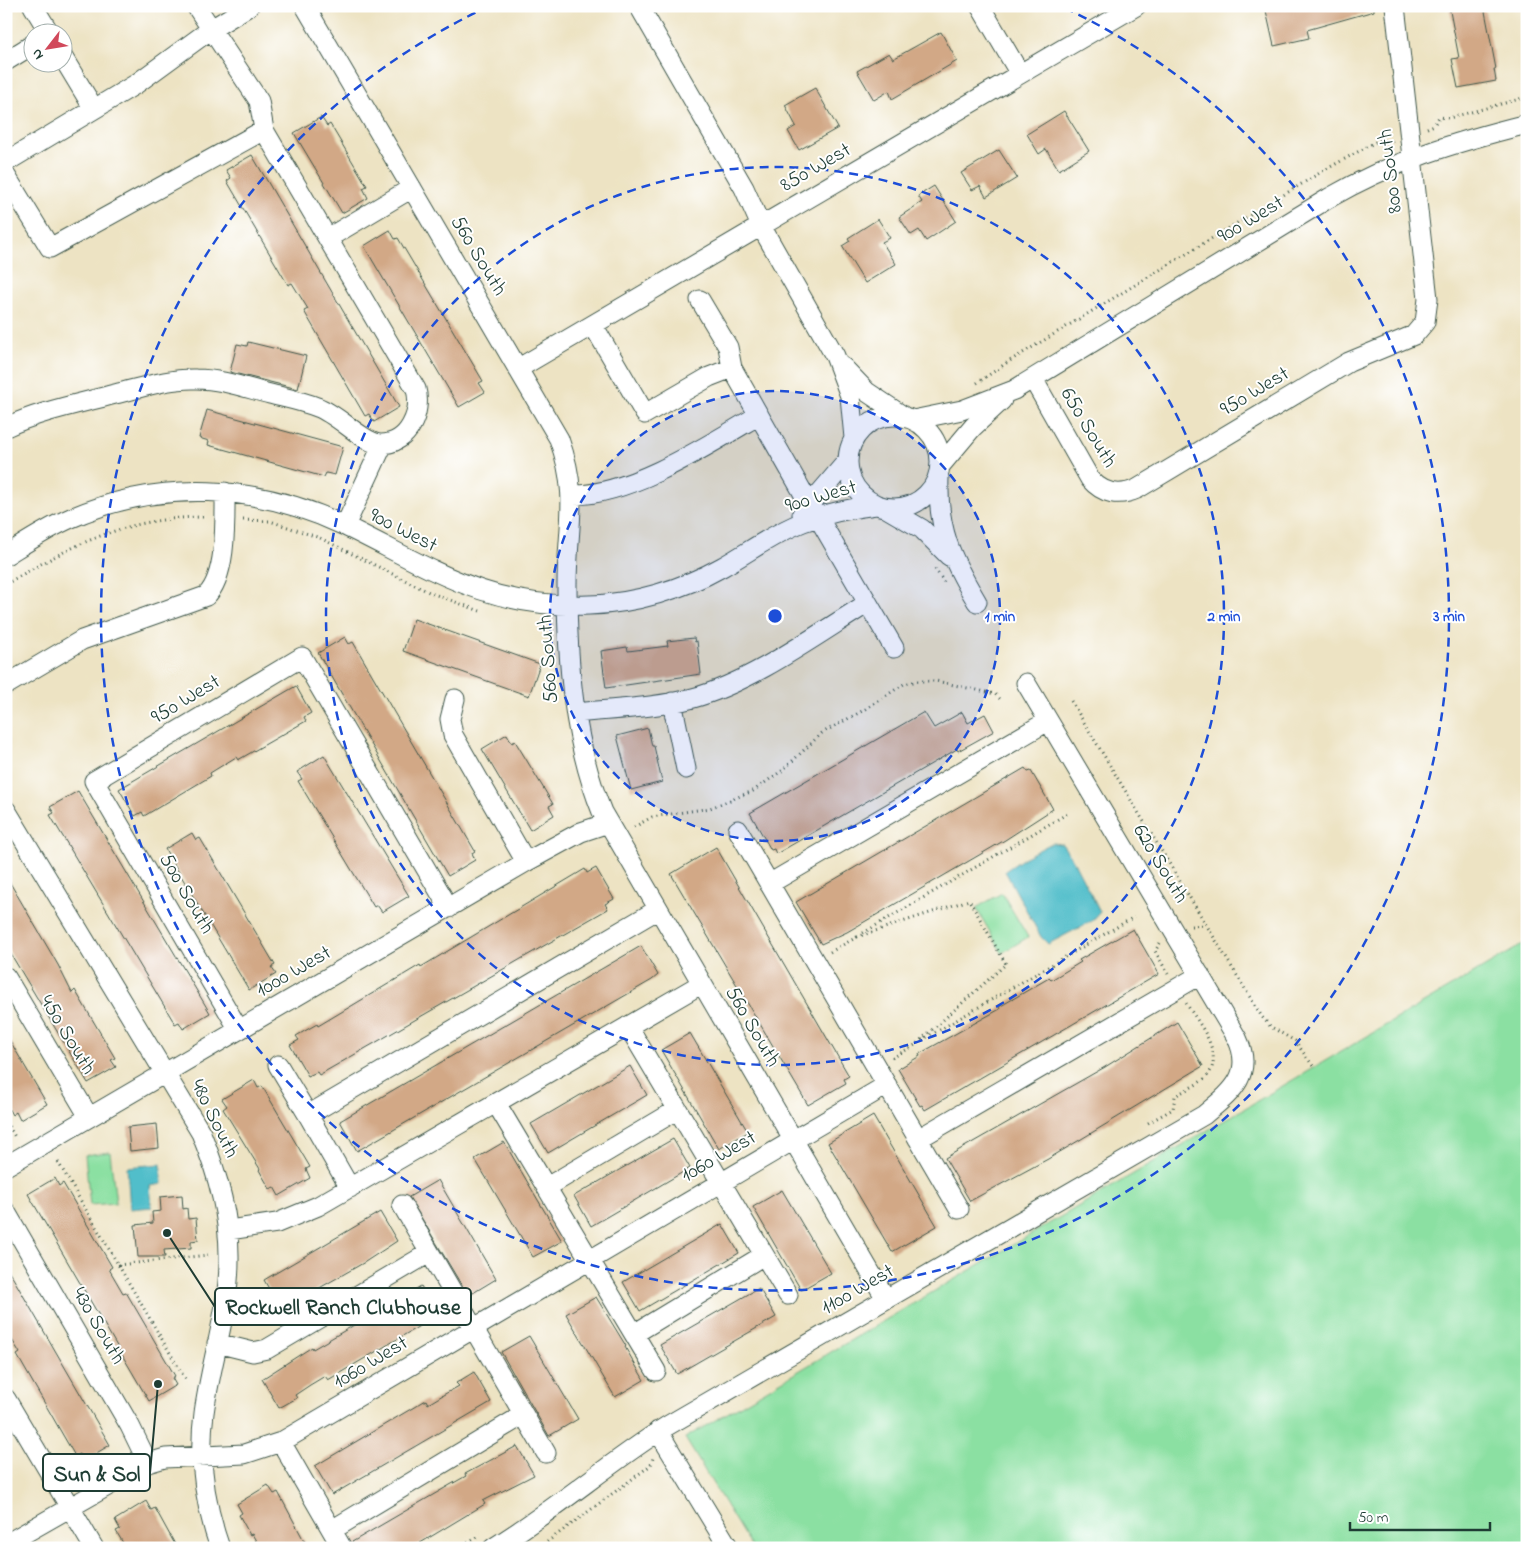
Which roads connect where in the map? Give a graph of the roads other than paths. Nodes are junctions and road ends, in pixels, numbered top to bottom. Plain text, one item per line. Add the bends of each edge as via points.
1 (33, 6) edge
2 (196, 6) edge
3 (249, 6) edge
4 (305, 6) edge
5 (639, 6) edge
6 (980, 6) edge
7 (1136, 6) edge
8 (1395, 6) edge
9 (43, 22) edge
10 (210, 30) junction
11 (22, 51) edge
12 (6, 61) edge
13 (72, 72) edge
14 (1020, 74) junction
15 (94, 109) junction
16 (1527, 124) edge
17 (264, 130) junction
18 (1412, 158) junction
19 (6, 162) edge
20 (6, 176) edge
21 (412, 188) junction
22 (761, 226) junction
23 (328, 238) junction
24 (700, 300) dead end
25 (593, 325) junction
26 (1420, 328) joint
27 (835, 356) junction
28 (519, 368) junction
29 (732, 368) junction
30 (1033, 379) junction
31 (1014, 390) junction
32 (759, 415) junction
33 (908, 418) junction
34 (6, 426) edge
35 (854, 438) junction
36 (383, 444) junction
37 (848, 460) junction
38 (940, 471) junction
39 (225, 492) junction
40 (1112, 494) joint
41 (572, 495) junction
42 (881, 507) junction
43 (814, 511) junction
44 (345, 526) junction
45 (6, 555) edge
46 (953, 561) junction
47 (977, 602) dead end
48 (868, 603) junction
49 (567, 605) junction
50 (894, 648) dead end
51 (1026, 683) dead end
52 (6, 685) edge
53 (455, 699) dead end
54 (672, 702) junction
55 (576, 714) junction
56 (1048, 721) junction
57 (686, 769) dead end
58 (94, 781) joint
59 (6, 810) edge
60 (608, 823) junction
61 (738, 830) dead end
62 (12, 831) edge
63 (526, 862) junction
64 (770, 884) junction
65 (449, 908) junction
66 (657, 910) junction
67 (1200, 975) junction
68 (6, 977) edge
69 (701, 984) junction
70 (628, 1026) junction
71 (239, 1030) junction
72 (278, 1065) dead end
73 (165, 1072) junction
74 (1242, 1072) joint
75 (887, 1085) junction
76 (496, 1103) junction
77 (677, 1110) junction
78 (308, 1115) junction
79 (89, 1117) junction
80 (918, 1139) junction
81 (792, 1140) junction
82 (6, 1166) edge
83 (720, 1182) junction
84 (547, 1187) junction
85 (350, 1188) junction
86 (402, 1205) dead end
87 (959, 1208) dead end
88 (6, 1212) edge
89 (229, 1230) junction
90 (429, 1253) junction
91 (764, 1255) junction
92 (590, 1259) junction
93 (788, 1295) dead end
94 (886, 1300) junction
95 (472, 1328) junction
96 (634, 1334) junction
97 (217, 1343) junction
98 (656, 1371) dead end
99 (6, 1399) edge
100 (523, 1414) junction
101 (658, 1431) junction
102 (281, 1442) junction
103 (546, 1453) dead end
104 (202, 1457) junction
105 (148, 1464) junction
106 (70, 1508) junction
107 (332, 1530) junction
108 (6, 1544) edge
109 (94, 1548) edge
110 (220, 1548) edge
111 (342, 1548) edge
112 (493, 1548) edge
113 (730, 1548) edge

1 - 9 street
2 - 10 street
3 - 10 street
4 - 21 street, 560 South
5 - 22 street via 744,188
6 - 14 street
7 - 14 street, 850 West
8 - 18 street, 800 South
10 - 15 street via 136,84
10 - 17 street via 259,101
11 - 12 street
13 - 15 street
14 - 22 street, 850 West
15 - 19 street
16 - 18 street, 900 West
17 - 20 street via 50,248
17 - 23 street
18 - 26 street, 800 South via 1428,299 1427,314
18 - 30 street, 900 West via 1337,194
21 - 23 street
21 - 28 street, 560 South
22 - 25 street, 850 West
22 - 27 street
23 - 36 street via 412,381 418,397 414,423 398,439
24 - 29 street via 728,347
25 - 28 street, 850 West
25 - 29 street via 645,414 709,377
26 - 40 street, 950 West via 1407,340 1349,362 1137,489
27 - 33 street via 867,392
27 - 35 street via 850,396
28 - 41 street, 560 South via 559,439 570,473
29 - 32 street
30 - 31 street, 900 West
30 - 40 street, 650 South via 1090,479 1103,491
31 - 33 street, 900 West via 962,410
31 - 38 street, 900 West via 973,428
32 - 41 street via 661,470 606,490
32 - 43 street
33 - 35 street via 891,416 870,422
33 - 38 street via 931,433 937,443
34 - 36 street via 42,413 160,383 197,379 222,382 316,406 338,417 368,441
35 - 37 street
36 - 44 street
37 - 42 street via 848,471 858,491
37 - 43 street, 900 West
38 - 42 street via 928,495 919,502 898,509
38 - 46 street via 940,513
39 - 44 street, 900 West via 289,503
39 - 45 street, 900 West via 172,493 114,503 71,518
39 - 52 street via 219,575 206,596 89,637
41 - 49 street, 560 South
42 - 43 street, 900 West
42 - 46 street via 922,529
43 - 48 street
43 - 49 street, 900 West via 721,568 679,586 606,605
44 - 49 street, 900 West via 476,590 506,598
46 - 47 street
48 - 50 street
48 - 54 street via 747,676 712,692
49 - 55 street, 560 South
51 - 56 street, 620 South
53 - 63 street via 450,719 453,735
54 - 55 street
54 - 57 street
55 - 60 street, 560 South via 592,788
56 - 64 street
56 - 67 street, 620 South
58 - 65 street, 950 West via 302,657
58 - 71 street, 500 South
59 - 62 street, 480 South
60 - 63 street, 1000 West via 581,832
60 - 66 street, 560 South
61 - 64 street
62 - 73 street, 480 South
63 - 65 street, 1000 West
64 - 75 street
65 - 71 street, 1000 West
66 - 69 street, 560 South
66 - 78 street
67 - 74 street, 620 South via 1241,1046
67 - 80 street
68 - 79 street, 450 South
69 - 70 street
69 - 81 street, 560 South
70 - 76 street
70 - 77 street
71 - 73 street, 1000 West
72 - 78 street
73 - 79 street, 1000 West
73 - 89 street, 480 South via 210,1156
74 - 94 street, 1100 West via 1234,1088 1204,1115
75 - 80 street
75 - 81 street, 1060 West
76 - 84 street
76 - 85 street
77 - 83 street
77 - 84 street
78 - 85 street
79 - 82 street, 1000 West
80 - 87 street
81 - 83 street, 1060 West
81 - 94 street, 560 South
83 - 91 street
83 - 92 street, 1060 West
84 - 92 street
85 - 89 street via 299,1215 265,1226
86 - 90 street
88 - 105 street, 430 South via 130,1426
89 - 97 street, 480 South via 228,1283
90 - 95 street
90 - 97 street via 267,1349 253,1352
91 - 93 street
91 - 96 street
92 - 95 street, 1060 West
92 - 96 street
94 - 101 street, 1100 West
95 - 100 street
95 - 102 street, 1060 West
96 - 98 street
97 - 104 street, 480 South via 204,1413
99 - 106 street
100 - 103 street
100 - 107 street
101 - 112 street, 1100 West
101 - 113 street
102 - 104 street, 1060 West via 244,1454
102 - 107 street
104 - 105 street, 1060 West via 165,1458
104 - 110 street, 480 South via 208,1504
105 - 106 street, 1060 West
106 - 108 street, 1060 West
106 - 109 street
107 - 111 street

